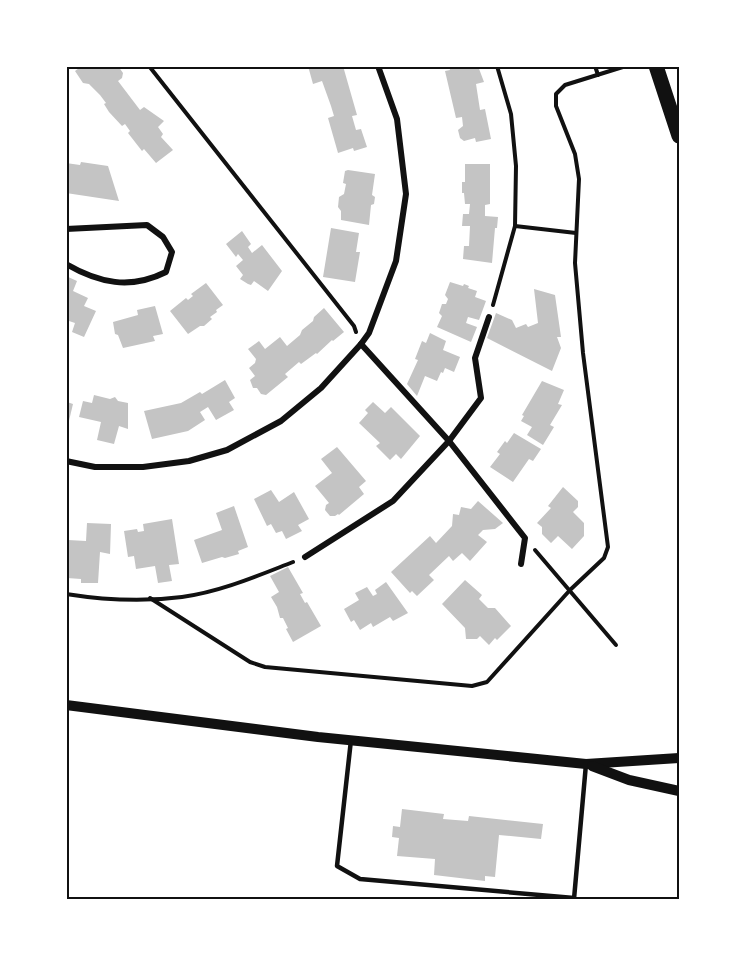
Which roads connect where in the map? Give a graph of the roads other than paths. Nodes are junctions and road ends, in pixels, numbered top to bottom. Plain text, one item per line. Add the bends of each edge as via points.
1 (378, 66) edge
2 (656, 66) edge
3 (679, 136) edge
4 (66, 229) edge
5 (66, 264) edge
6 (489, 318) road end
7 (361, 344) junction
8 (449, 441) junction
9 (66, 461) edge
10 (305, 557) road end
11 (521, 564) dead end
12 (66, 705) edge
13 (351, 740) junction
14 (679, 758) edge
15 (586, 764) junction
16 (679, 791) edge
17 (574, 899) edge

1 - 7 street via 397,119 406,194 396,261 369,333
2 - 3 main road
4 - 5 street via 147,225 163,237 172,252 165,272 149,280 120,283 89,277
6 - 8 street via 475,358 481,398
7 - 8 street
7 - 9 street via 321,388 281,421 228,450 189,461 142,467 95,468
8 - 10 street via 393,501
8 - 11 street via 525,538
12 - 13 street
13 - 15 street
13 - 17 lane via 337,866 360,879
14 - 15 street
15 - 16 street via 629,780
15 - 17 lane

